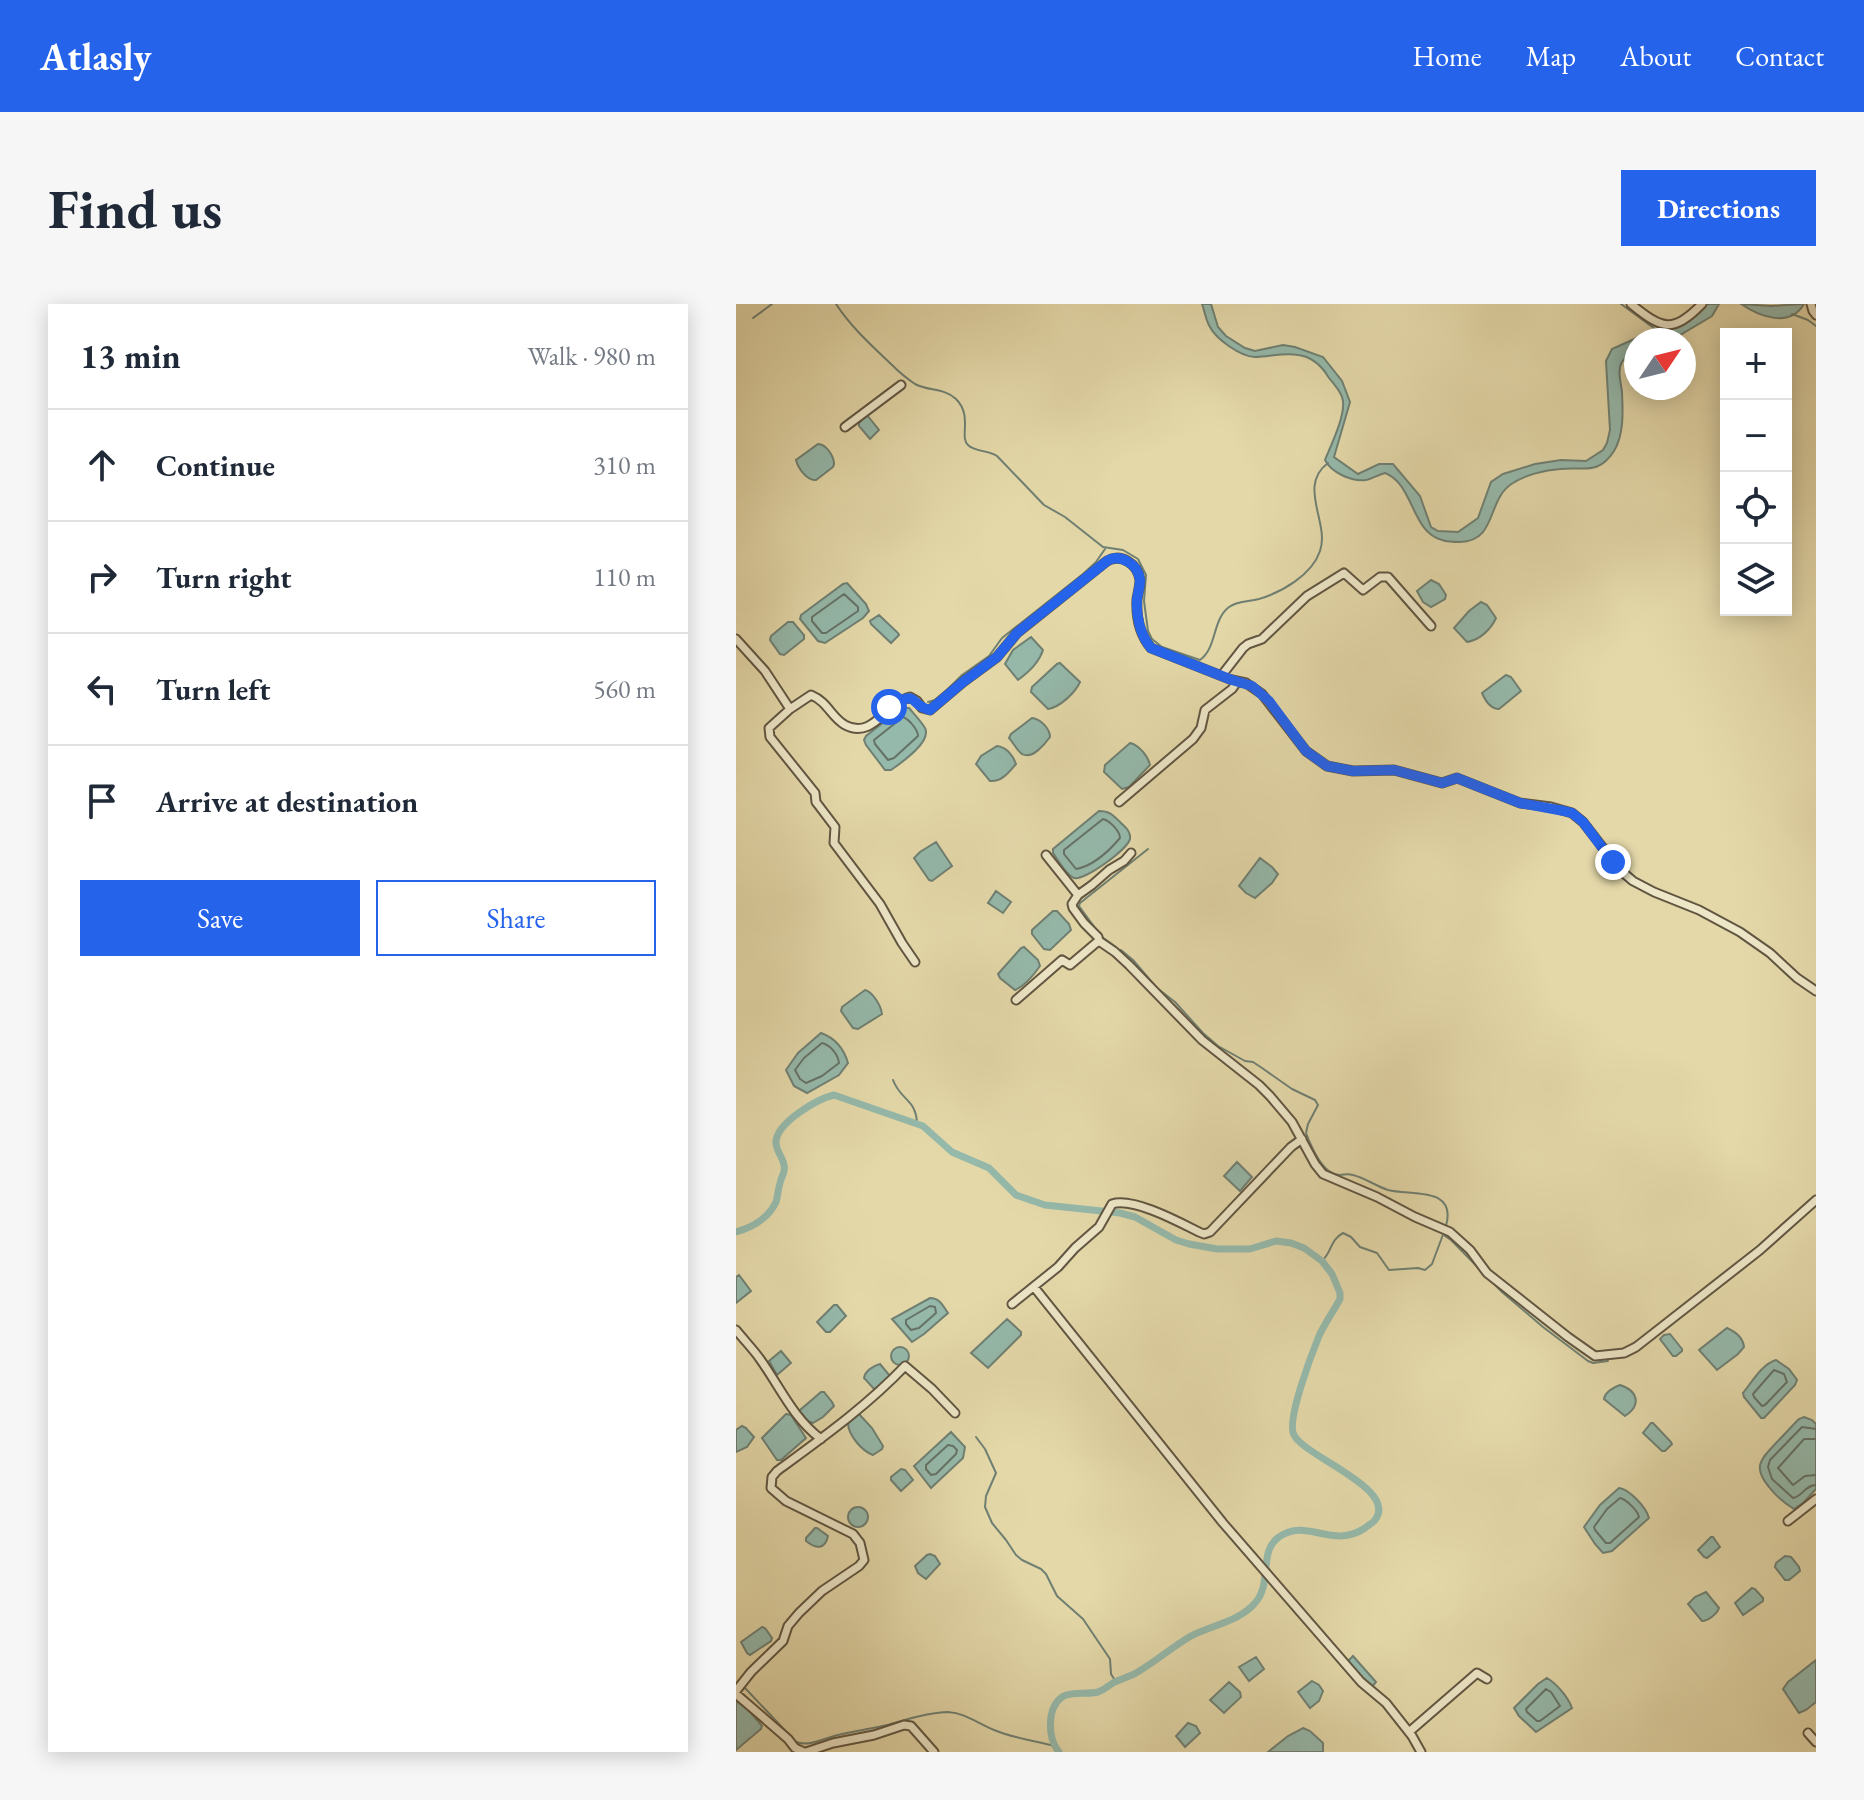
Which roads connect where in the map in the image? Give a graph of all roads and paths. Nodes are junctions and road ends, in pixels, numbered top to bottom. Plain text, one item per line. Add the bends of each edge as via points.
1 (1631, 304) edge
2 (1702, 304) edge
3 (1811, 304) edge
4 (1816, 315) edge
5 (901, 385) dead end
6 (845, 427) dead end
7 (1431, 626) dead end
8 (736, 639) edge
9 (1222, 675) junction
10 (1237, 682) junction
11 (790, 709) junction
12 (1119, 802) dead end
13 (1131, 853) dead end
14 (1046, 855) dead end
15 (1078, 895) junction
16 (1099, 941) junction
17 (915, 962) dead end
18 (1816, 991) edge
19 (1016, 1000) dead end
20 (1302, 1139) junction
21 (1816, 1200) edge
22 (1034, 1287) junction
23 (1012, 1304) dead end
24 (736, 1330) edge
25 (955, 1413) dead end
26 (821, 1439) junction
27 (1816, 1499) edge
28 (1788, 1521) dead end
29 (1487, 1679) dead end
30 (736, 1692) edge
31 (1409, 1732) junction
32 (1808, 1733) dead end
33 (1816, 1742) edge
34 (805, 1752) edge
35 (934, 1752) edge
36 (1421, 1752) edge

1 - 2 street via 1667,325 1680,322
3 - 4 street
5 - 6 street
7 - 9 street via 1388,577 1363,590 1344,573 1307,596 1262,639 1243,648
8 - 11 street
9 - 10 street
9 - 11 street via 1147,644 1137,613 1140,577 1116,552 930,710 905,698 863,729 844,725 811,695
10 - 12 street via 1205,710 1193,739
10 - 18 street via 1262,694 1306,751 1327,766 1394,770 1442,783 1457,778 1520,803 1572,813 1633,881 1740,932
11 - 17 street via 769,728 770,737 815,793 835,827 834,843
13 - 15 street
14 - 15 street
15 - 16 street via 1073,908
16 - 19 street via 1070,965 1062,960
16 - 20 street via 1202,1040 1265,1090
20 - 21 street via 1328,1177 1445,1230 1498,1282 1599,1357 1636,1347
20 - 22 street via 1207,1233 1118,1202 1099,1227
22 - 23 street
22 - 31 street via 1259,1566
24 - 26 street via 795,1414
25 - 26 street via 905,1366
26 - 30 street via 777,1471 771,1488 853,1534 864,1560 799,1613 783,1641
27 - 28 street
29 - 31 street via 1477,1673
30 - 34 street
31 - 36 street
32 - 33 street
34 - 35 street via 908,1725

